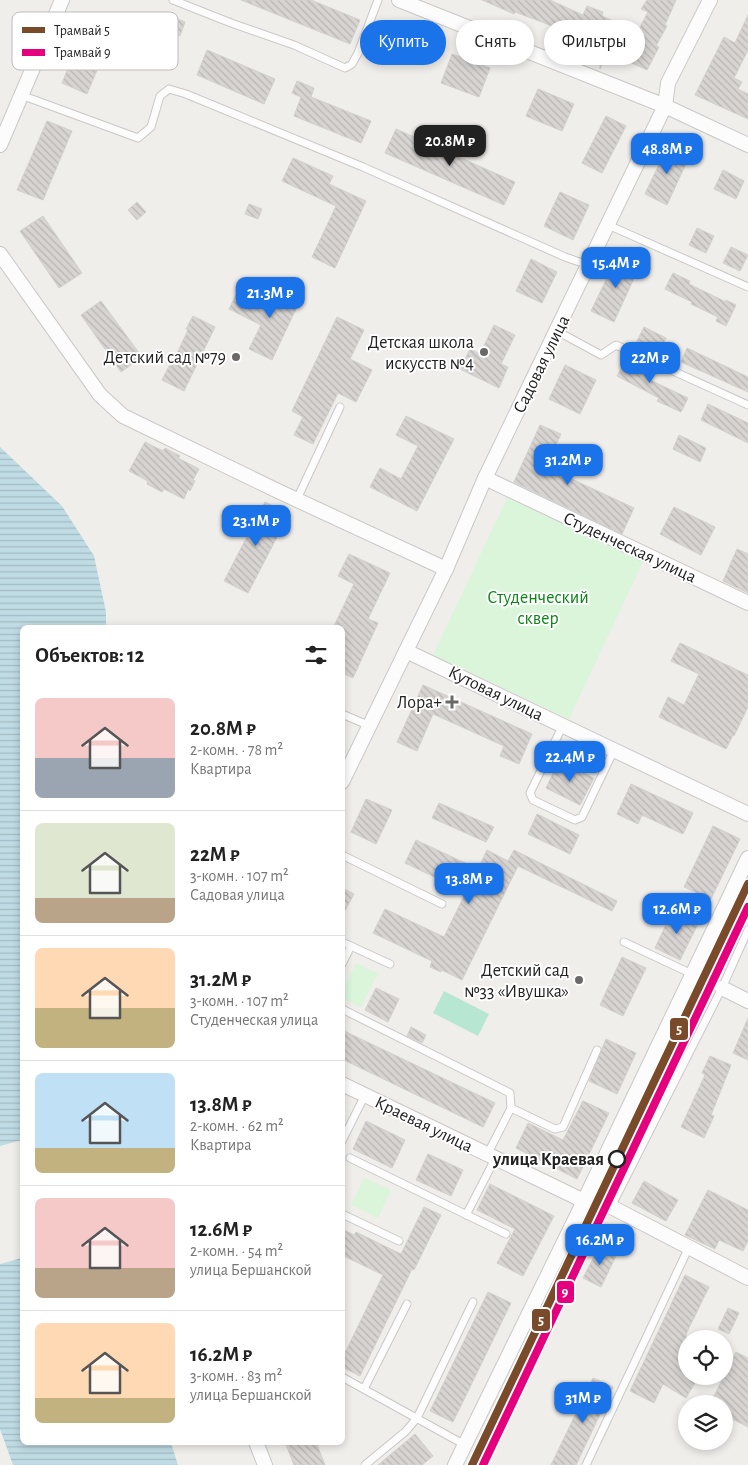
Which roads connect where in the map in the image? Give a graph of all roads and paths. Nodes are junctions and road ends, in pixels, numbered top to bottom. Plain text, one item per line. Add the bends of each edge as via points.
1 (62, 0) edge
2 (173, 0) edge
3 (378, 0) edge
4 (399, 0) edge
5 (710, 0) edge
6 (57, 12) edge
7 (32, 70) edge
8 (22, 94) junction
9 (665, 106) junction
10 (0, 145) edge
11 (748, 145) edge
12 (608, 224) junction
13 (0, 254) edge
14 (588, 265) junction
15 (748, 287) edge
16 (557, 331) junction
17 (748, 405) edge
18 (340, 407) dead end
19 (485, 478) junction
20 (296, 499) junction
21 (446, 569) junction
22 (748, 603) edge
23 (406, 651) junction
24 (345, 715) edge
25 (563, 725) junction
26 (370, 726) junction
27 (614, 750) junction
28 (345, 776) edge
29 (748, 814) edge
30 (345, 856) edge
31 (748, 858) edge
32 (442, 904) dead end
33 (748, 930) edge
34 (624, 942) dead end
35 (345, 943) edge
36 (351, 946) junction
37 (345, 958) edge
38 (390, 964) dead end
39 (692, 974) junction
40 (722, 988) junction
41 (748, 1001) edge
42 (345, 1010) edge
43 (598, 1050) dead end
44 (345, 1085) edge
45 (365, 1095) junction
46 (511, 1108) junction
47 (345, 1135) edge
48 (491, 1157) junction
49 (350, 1158) dead end
50 (584, 1201) junction
51 (611, 1207) junction
52 (345, 1215) edge
53 (466, 1215) junction
54 (506, 1234) dead end
55 (399, 1241) dead end
56 (689, 1248) junction
57 (748, 1278) edge
58 (473, 1302) dead end
59 (407, 1304) dead end
60 (345, 1379) edge
61 (364, 1389) junction
62 (416, 1418) junction
63 (257, 1445) edge
64 (465, 1445) junction
65 (264, 1465) edge
66 (365, 1465) edge
67 (455, 1465) edge
68 (586, 1465) edge

1 - 6 street
2 - 3 lane via 294,45 345,68 352,64 358,53
4 - 9 street
5 - 9 street, Садовая улица via 668,83
7 - 8 street
8 - 10 street
8 - 14 lane via 138,138 151,127 160,96 169,89 186,94
9 - 11 street
9 - 12 street, Садовая улица
12 - 14 street, Садовая улица
12 - 15 lane
13 - 20 street via 100,395 122,416
14 - 16 street, Садовая улица
16 - 17 lane via 601,355 616,345
16 - 19 street, Садовая улица
18 - 20 lane
19 - 21 street, Садовая улица
19 - 22 street, Студенческая улица
20 - 21 street
21 - 23 street, Садовая улица
23 - 25 street, Кутовая улица
23 - 26 street, Садовая улица
24 - 26 lane
25 - 27 street, Кутовая улица
25 - 27 lane via 530,793 533,800 576,820 582,817
26 - 28 street, Садовая улица
27 - 29 street, Кутовая улица
30 - 32 lane
31 - 39 street
33 - 40 lane
34 - 39 lane
35 - 36 lane
36 - 37 lane
36 - 38 lane
39 - 50 street
40 - 41 street
40 - 51 lane
42 - 46 lane via 510,1093
43 - 46 lane via 563,1126 555,1129
44 - 45 street, Краевая улица
45 - 47 lane
45 - 48 street, Краевая улица
46 - 48 lane
48 - 50 street, Краевая улица
48 - 53 lane
49 - 53 lane
50 - 51 street, Краевая улица via 598,1200
50 - 64 street
51 - 56 street, Краевая улица
52 - 55 lane
53 - 54 lane
56 - 57 street, Краевая улица
56 - 68 lane
58 - 62 lane
59 - 61 lane
60 - 61 lane
61 - 62 lane
62 - 64 lane
62 - 66 lane via 406,1431
63 - 65 street
64 - 67 street

